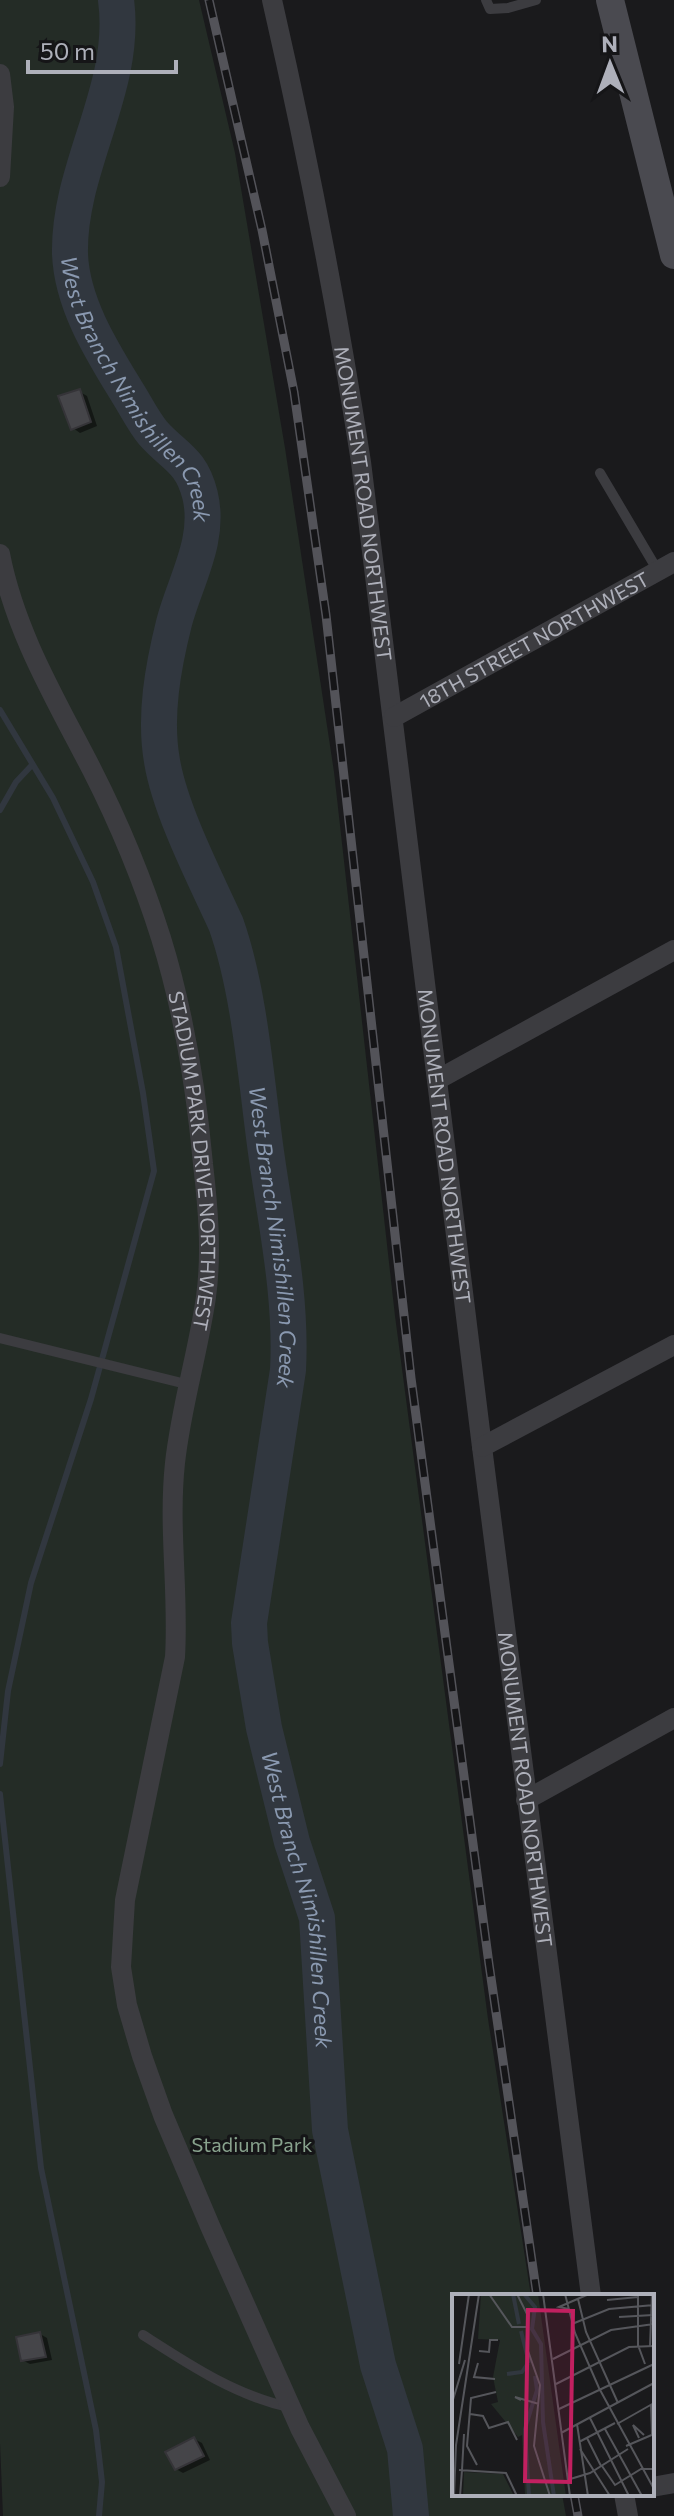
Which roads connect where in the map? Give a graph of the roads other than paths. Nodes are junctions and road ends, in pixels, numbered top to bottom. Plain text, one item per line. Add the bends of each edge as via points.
1 (272, 0) edge
2 (486, 0) edge
3 (536, 0) edge
4 (610, 0) edge
5 (0, 74) edge
6 (0, 177) edge
7 (666, 188) edge
8 (674, 255) edge
9 (600, 473) dead end
10 (0, 554) edge
11 (666, 566) edge
12 (394, 717) junction
13 (674, 950) edge
14 (437, 1080) junction
15 (0, 1338) edge
16 (674, 1345) edge
17 (190, 1385) junction
18 (482, 1447) junction
19 (674, 1718) edge
20 (526, 1800) junction
21 (591, 2294) edge
22 (143, 2335) dead end
23 (291, 2407) junction
24 (674, 2483) edge
25 (654, 2487) edge
26 (624, 2496) edge
27 (346, 2516) edge
28 (628, 2516) edge

1 - 12 street, MONUMENT ROAD NORTHWEST via 345,358
2 - 3 lane via 490,9
4 - 7 main road
5 - 6 street
7 - 8 main road
9 - 11 lane
10 - 17 street, STADIUM PARK DRIVE NORTHWEST via 34,657 94,773 148,899 183,1018 197,1102 209,1260
11 - 12 street, 18TH STREET NORTHWEST
12 - 14 street, MONUMENT ROAD NORTHWEST
13 - 14 street
14 - 18 street, MONUMENT ROAD NORTHWEST
15 - 17 lane
16 - 18 street
17 - 23 street, STADIUM PARK DRIVE NORTHWEST via 172,1502 175,1657 125,1900 121,1967 127,2005 163,2115
18 - 20 street, MONUMENT ROAD NORTHWEST
19 - 20 street
20 - 21 street, MONUMENT ROAD NORTHWEST
22 - 23 lane via 202,2373
23 - 27 street, STADIUM PARK DRIVE NORTHWEST
24 - 25 street
26 - 28 street

